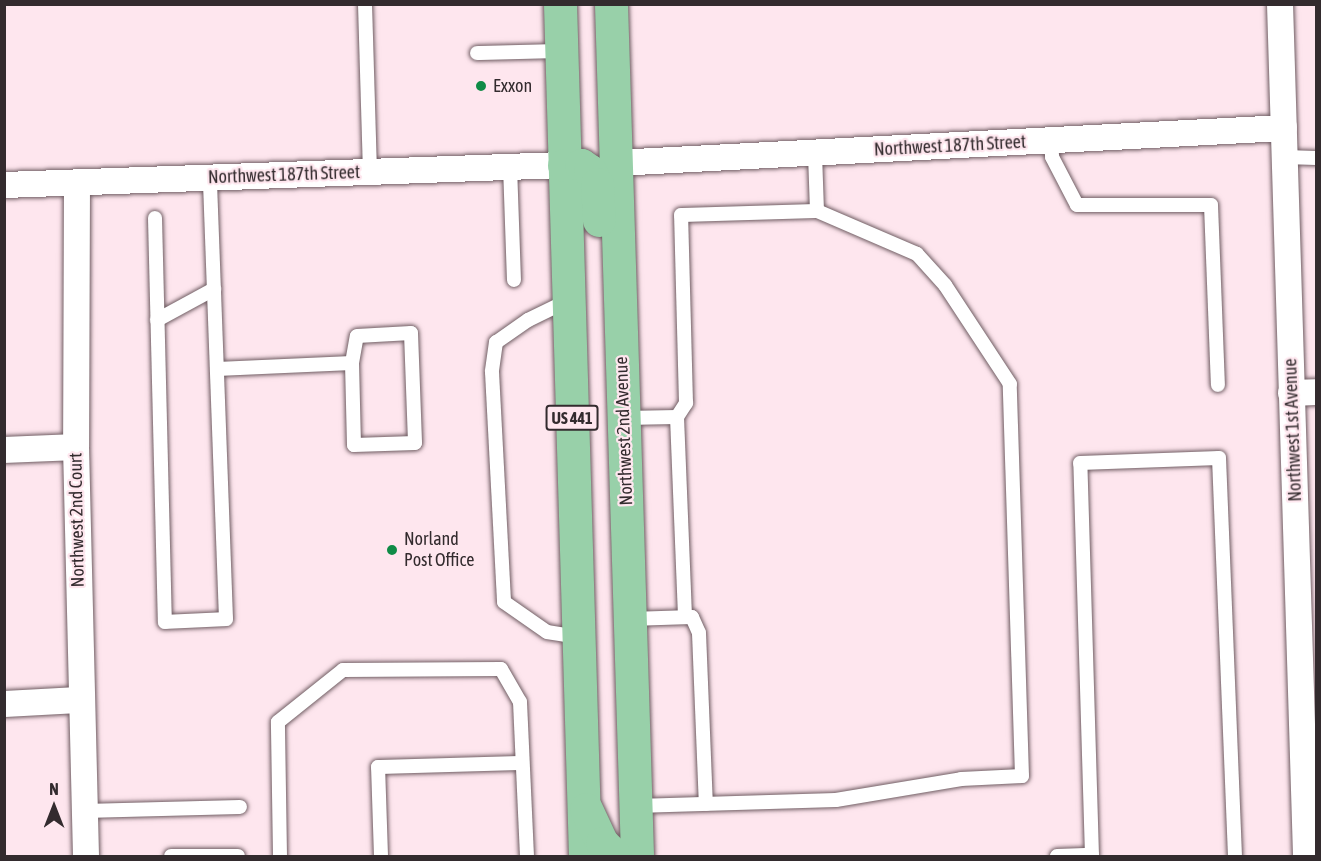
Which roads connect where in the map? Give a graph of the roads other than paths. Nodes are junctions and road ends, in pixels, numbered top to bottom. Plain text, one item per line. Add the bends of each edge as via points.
1 (365, 4) edge
2 (560, 4) edge
3 (611, 4) edge
4 (1280, 4) edge
5 (561, 51) junction
6 (477, 53) dead end
7 (1284, 128) junction
8 (1051, 141) junction
9 (815, 153) junction
10 (1285, 158) junction
11 (1317, 158) edge
12 (616, 163) junction
13 (564, 165) junction
14 (510, 166) junction
15 (370, 172) junction
16 (210, 178) junction
17 (77, 183) junction
18 (4, 185) edge
19 (817, 211) junction
20 (155, 218) dead end
21 (619, 269) junction
22 (514, 280) dead end
23 (214, 288) junction
24 (569, 300) junction
25 (157, 320) junction
26 (352, 363) junction
27 (217, 369) junction
28 (1218, 385) dead end
29 (1304, 392) edge
30 (677, 417) junction
31 (624, 418) junction
32 (76, 447) junction
33 (4, 450) edge
34 (685, 617) junction
35 (630, 619) junction
36 (578, 638) junction
37 (1308, 662) edge
38 (80, 700) junction
39 (4, 704) edge
40 (521, 763) junction
41 (706, 804) junction
42 (584, 805) junction
43 (636, 806) junction
44 (240, 807) dead end
45 (84, 811) junction
46 (86, 856) edge
47 (171, 856) edge
48 (238, 856) edge
49 (280, 856) edge
50 (381, 856) edge
51 (527, 856) edge
52 (585, 856) edge
53 (615, 856) edge
54 (637, 856) edge
55 (1057, 856) edge
56 (1092, 856) edge
57 (1235, 856) edge
58 (1306, 856) edge

1 - 15 lane
2 - 5 main road, US 441
3 - 12 main road, Northwest 2nd Avenue / US 441
4 - 7 street, Northwest 1st Avenue
5 - 6 lane
5 - 13 main road, US 441
7 - 8 street, Northwest 187th Street
7 - 10 street, Northwest 1st Avenue
8 - 9 street, Northwest 187th Street
8 - 28 lane via 1052,157 1077,205 1211,205
9 - 12 street, Northwest 187th Street
9 - 19 lane
10 - 11 lane
10 - 29 street, Northwest 1st Avenue
12 - 21 main road, Northwest 2nd Avenue / US 441
13 - 14 street, Northwest 187th Street
13 - 21 main road via 581,165 597,184 601,251 608,264
13 - 24 main road, US 441
14 - 15 street, Northwest 187th Street
14 - 22 lane
15 - 16 street, Northwest 187th Street
16 - 17 street, Northwest 187th Street
16 - 23 lane
17 - 18 street, Northwest 187th Street
17 - 32 street, Northwest 2nd Court
19 - 30 lane via 681,215 686,403
19 - 41 lane via 917,254 945,285 1010,384 1022,776 961,779 836,800
20 - 25 lane
21 - 31 main road, Northwest 2nd Avenue / US 441
23 - 25 lane
23 - 27 lane
24 - 36 main road, US 441
24 - 36 lane via 528,320 496,342 492,372 504,602 547,632
25 - 27 lane via 165,622 226,619
26 - 26 lane via 357,336 411,333 415,443 354,445
26 - 27 lane
29 - 37 street, Northwest 1st Avenue
30 - 31 lane
30 - 34 lane
31 - 35 main road, Northwest 2nd Avenue / US 441
32 - 33 street
32 - 38 street, Northwest 2nd Court
34 - 35 lane
34 - 41 lane via 692,617 699,633
35 - 43 main road, Northwest 2nd Avenue / US 441
36 - 42 main road, US 441
37 - 58 street, Northwest 1st Avenue
38 - 39 street
38 - 45 street, Northwest 2nd Court
40 - 49 lane via 520,702 501,669 343,670 278,722
40 - 50 lane via 378,767
40 - 51 lane
41 - 43 lane
42 - 52 main road, US 441
42 - 53 main road via 602,843
43 - 54 main road, Northwest 2nd Avenue / US 441
44 - 45 lane
45 - 46 street, Northwest 2nd Court
47 - 48 lane
55 - 56 lane
56 - 57 lane via 1080,463 1219,458

